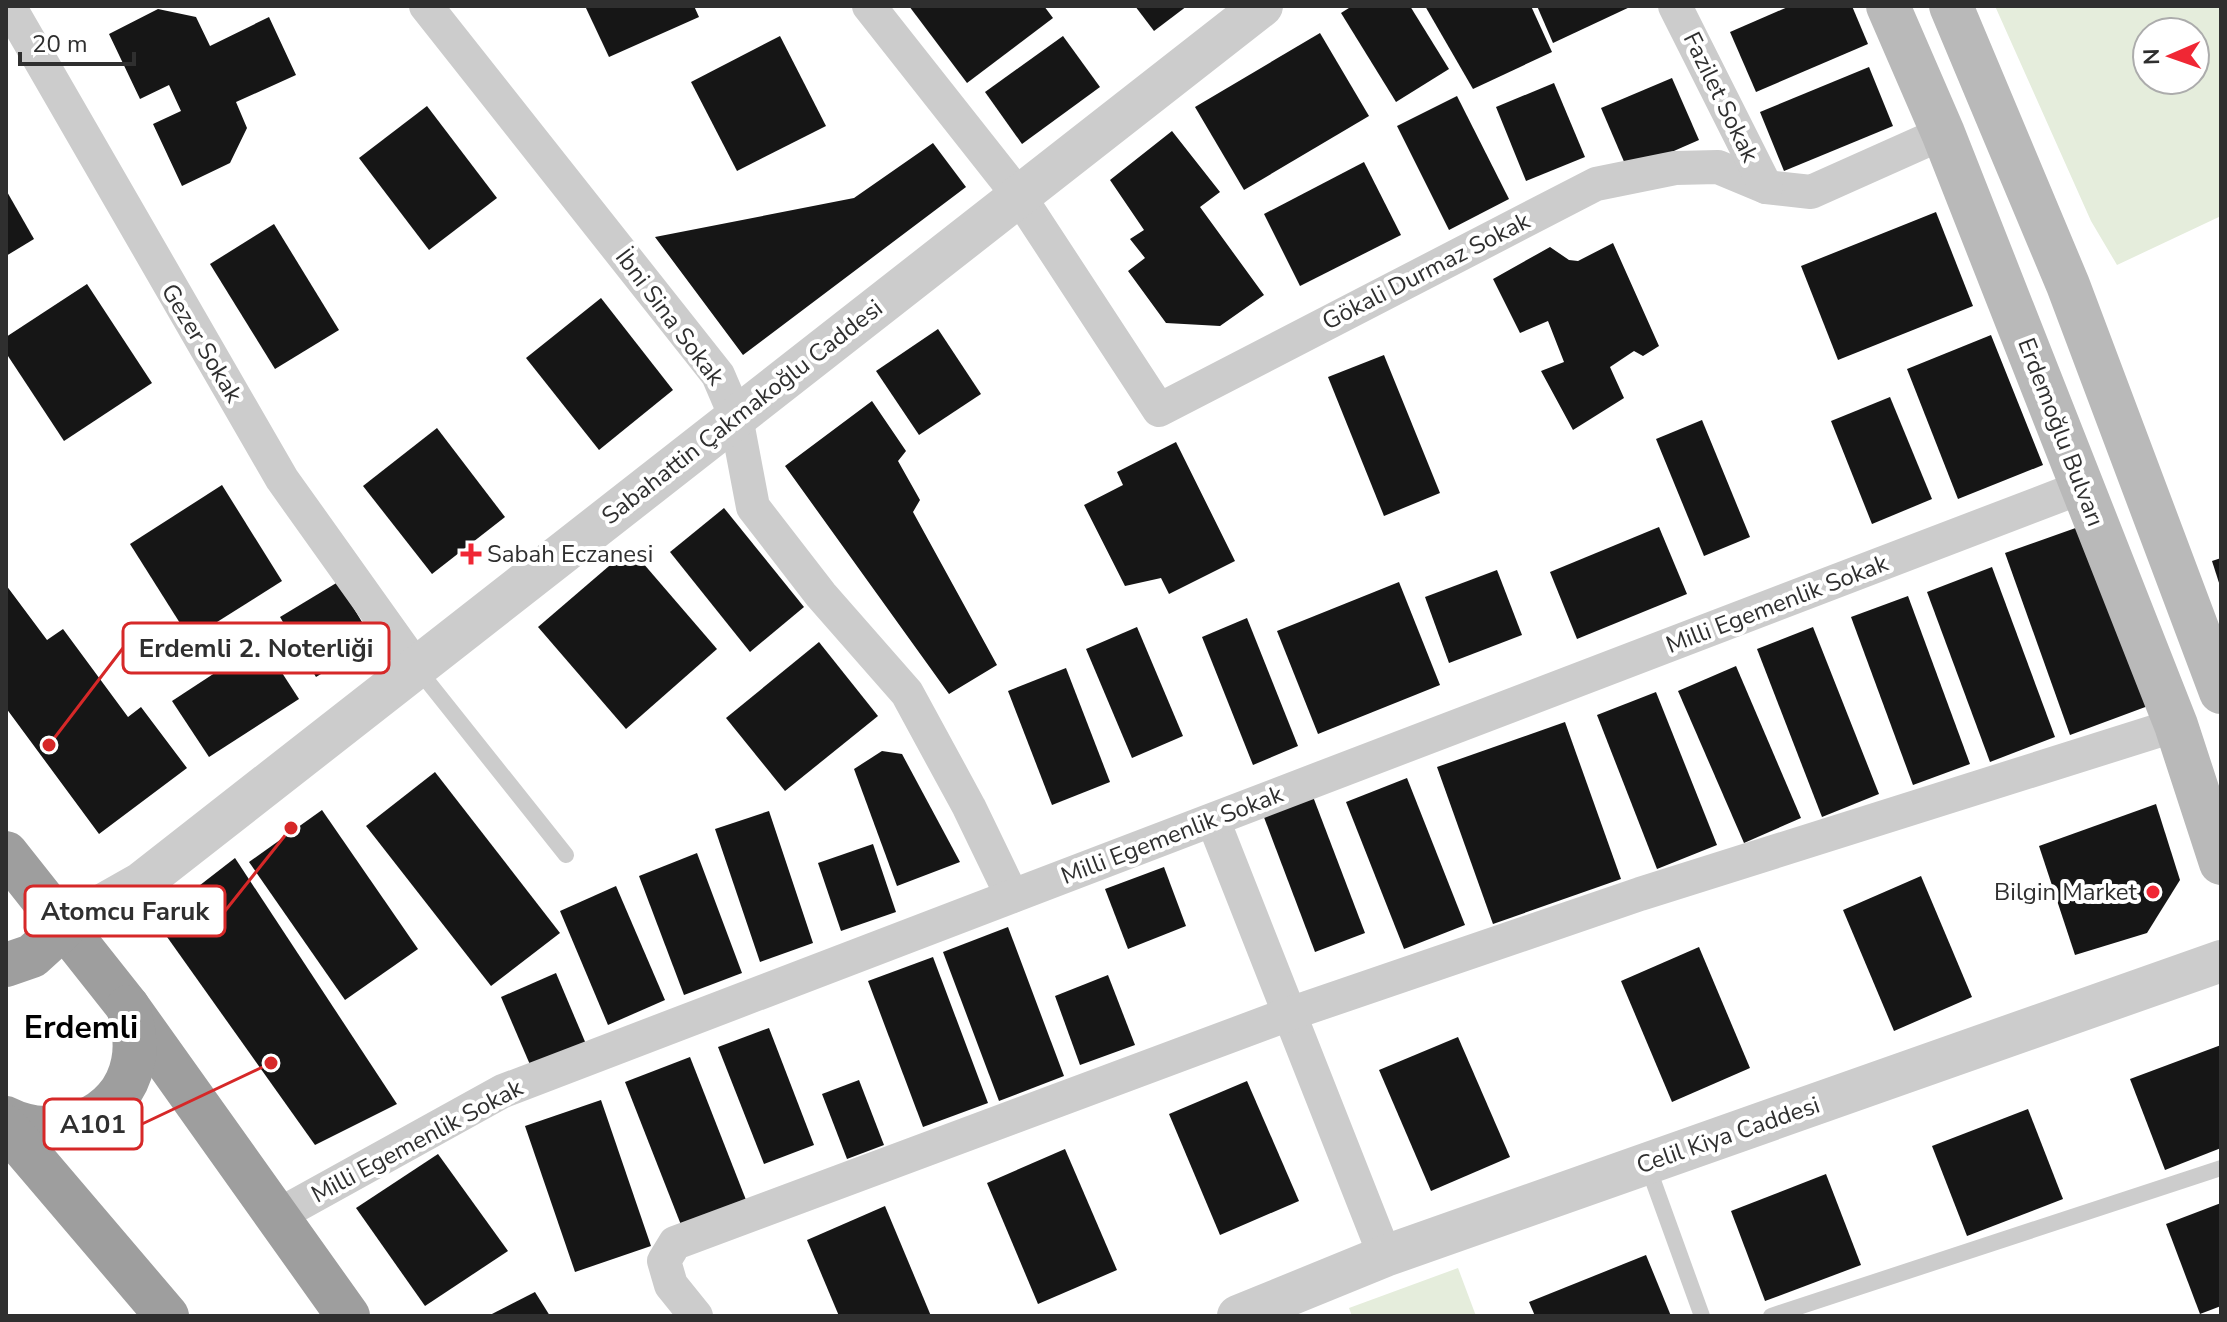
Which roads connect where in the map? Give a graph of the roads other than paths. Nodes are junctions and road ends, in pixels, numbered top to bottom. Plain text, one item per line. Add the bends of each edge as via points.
1 (9, 6) edge
2 (426, 6) edge
3 (869, 6) edge
4 (1262, 6) edge
5 (1675, 6) edge
6 (1888, 6) edge
7 (1951, 6) edge
8 (1943, 133) junction
9 (1766, 187) junction
10 (1019, 196) junction
11 (736, 417) junction
12 (2082, 487) junction
13 (416, 667) junction
14 (2221, 692) edge
15 (2176, 725) junction
16 (1213, 820) junction
17 (6, 853) edge
18 (566, 855) dead end
19 (2221, 863) edge
20 (1012, 896) junction
21 (65, 926) junction
22 (2221, 961) edge
23 (6, 965) edge
24 (128, 1007) junction
25 (1292, 1013) junction
26 (6, 1118) edge
27 (6, 1127) edge
28 (1647, 1164) junction
29 (2221, 1168) edge
30 (277, 1216) junction
31 (1385, 1256) junction
32 (167, 1316) edge
33 (348, 1316) edge
34 (696, 1316) edge
35 (1238, 1316) edge
36 (1702, 1316) edge
37 (1771, 1316) edge

1 - 13 street, Gezer Sokak via 282,479
2 - 11 street, İbni Sina Sokak via 718,375
3 - 10 street
4 - 10 street, Sabahattin Çakmakoğlu Caddesi
5 - 9 street, Fazilet Sokak
6 - 8 main road, Erdemoğlu Bulvarı
7 - 14 main road via 2068,285
8 - 9 street, Gökali Durmaz Sokak via 1811,192
8 - 12 main road, Erdemoğlu Bulvarı
9 - 10 street, Gökali Durmaz Sokak via 1718,167 1675,168 1596,184 1159,410
10 - 11 street, Sabahattin Çakmakoğlu Caddesi
11 - 13 street, Sabahattin Çakmakoğlu Caddesi
11 - 20 street, İbni Sina Sokak via 753,507 907,693
12 - 15 main road, Erdemoğlu Bulvarı
12 - 16 street, Milli Egemenlik Sokak
13 - 18 lane
13 - 21 street, Sabahattin Çakmakoğlu Caddesi via 141,883
15 - 19 main road, Erdemoğlu Bulvarı
15 - 25 street via 1640,894
16 - 20 street, Milli Egemenlik Sokak
16 - 25 street
17 - 21 highway
20 - 30 street, Milli Egemenlik Sokak via 503,1091
21 - 23 highway via 32,956
21 - 24 highway
22 - 28 street, Celil Kiya Caddesi
24 - 26 highway via 135,1035 133,1064 122,1090 102,1112 77,1125 48,1130
24 - 30 highway
25 - 31 street
25 - 34 street via 675,1243 664,1261 671,1285
27 - 32 highway
28 - 31 street, Celil Kiya Caddesi
28 - 36 lane
29 - 37 lane
30 - 33 highway
31 - 35 street, Celil Kiya Caddesi

